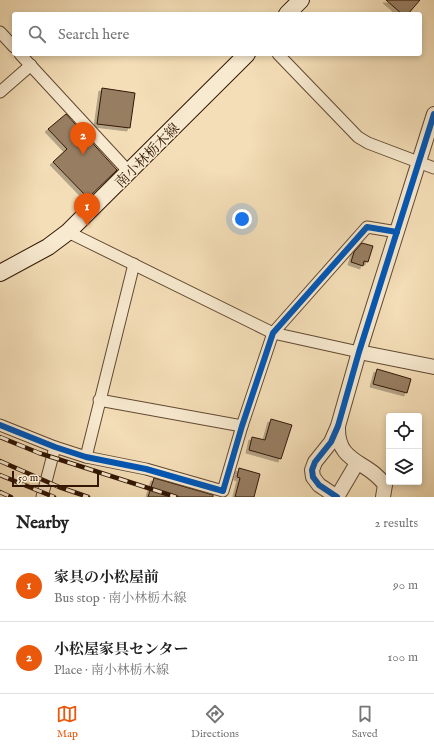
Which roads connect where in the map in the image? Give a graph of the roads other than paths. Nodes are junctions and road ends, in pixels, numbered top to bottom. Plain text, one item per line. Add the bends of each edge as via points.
1 (301, 0) edge
2 (289, 12) edge
3 (0, 32) edge
4 (12, 46) edge
5 (22, 56) edge
6 (246, 56) edge
7 (280, 56) edge
8 (31, 65) junction
9 (0, 92) edge
10 (434, 114) edge
11 (419, 161) junction
12 (434, 168) edge
13 (130, 172) junction
14 (68, 232) junction
15 (397, 232) junction
16 (134, 264) junction
17 (0, 273) edge
18 (273, 333) junction
19 (359, 352) junction
20 (434, 367) edge
21 (99, 400) junction
22 (0, 424) edge
23 (242, 426) junction
24 (338, 426) junction
25 (55, 447) junction
26 (86, 457) junction
27 (357, 463) junction
28 (42, 497) edge
29 (337, 497) edge
30 (383, 497) edge

1 - 2 main road
3 - 4 street
5 - 8 street
6 - 13 main road, 南小林栃木線
7 - 11 street via 358,137
8 - 9 street
8 - 13 street
10 - 11 street
11 - 12 street
11 - 15 street
13 - 14 main road, 南小林栃木線
14 - 16 street
14 - 17 main road, 南小林栃木線 via 48,247
15 - 18 street via 367,227
15 - 19 street
16 - 18 street
16 - 21 street
18 - 19 street
18 - 23 street
19 - 20 street
19 - 24 street
21 - 23 street
21 - 26 street
22 - 25 street
23 - 26 street via 223,491 146,469
24 - 27 street via 340,446
24 - 29 street via 331,442 315,462 312,470 313,477 319,485
25 - 26 street
25 - 28 street
27 - 29 street
27 - 30 street via 379,477 385,485

